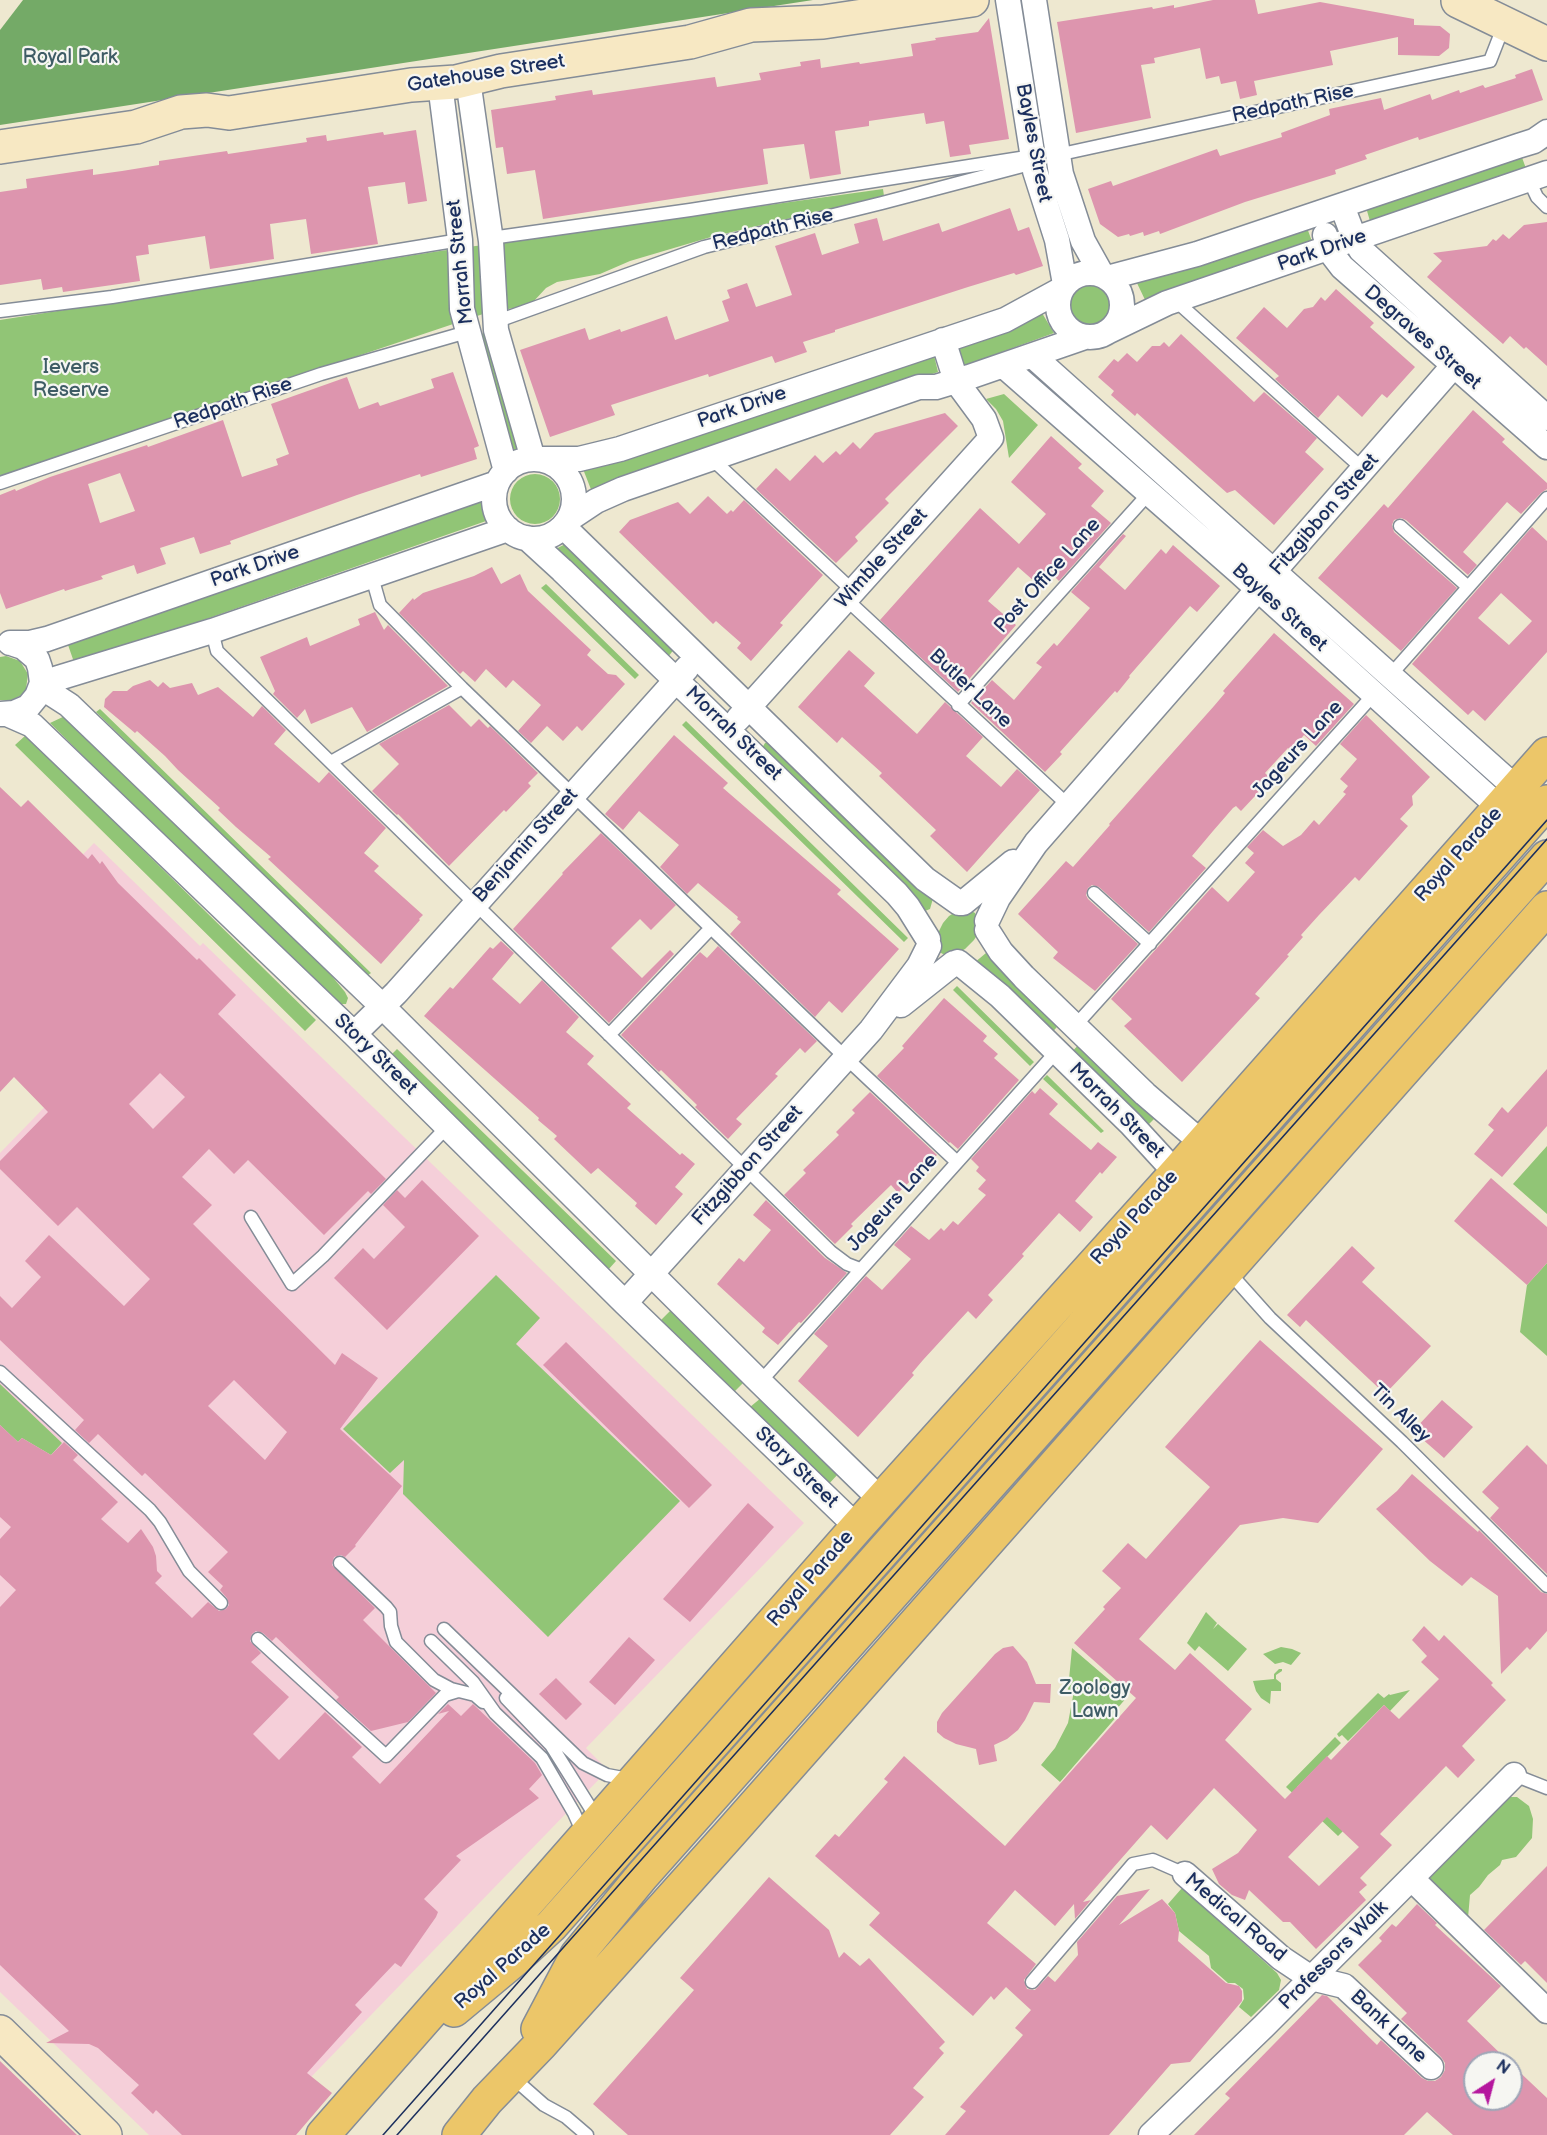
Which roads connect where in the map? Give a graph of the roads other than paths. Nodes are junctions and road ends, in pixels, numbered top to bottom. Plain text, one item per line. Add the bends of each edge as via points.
1 (972, 0) edge
2 (1008, 0) edge
3 (1035, 0) edge
4 (1478, 6) edge
5 (1547, 25) edge
6 (1547, 44) edge
7 (454, 82) junction
8 (1537, 137) edge
9 (0, 147) edge
10 (1057, 155) junction
11 (1033, 159) junction
12 (1539, 176) edge
13 (1342, 206) junction
14 (1547, 207) edge
15 (1317, 214) junction
16 (490, 238) junction
17 (460, 240) junction
18 (1355, 240) junction
19 (1330, 248) junction
20 (1105, 276) junction
21 (1064, 286) junction
22 (1176, 301) junction
23 (0, 311) edge
24 (495, 322) junction
25 (467, 332) junction
26 (1096, 335) junction
27 (943, 340) junction
28 (1033, 356) junction
29 (1462, 357) junction
30 (1004, 366) junction
31 (956, 381) junction
32 (1547, 418) edge
33 (1547, 447) edge
34 (711, 458) junction
35 (535, 459) junction
36 (1364, 470) junction
37 (1166, 475) junction
38 (501, 477) junction
39 (0, 483) edge
40 (1149, 493) junction
41 (1547, 498) edge
42 (567, 523) junction
43 (1400, 526) dead end
44 (517, 534) junction
45 (372, 577) junction
46 (1267, 581) junction
47 (1468, 587) junction
48 (849, 595) junction
49 (212, 631) junction
50 (4, 641) edge
51 (697, 657) junction
52 (1390, 675) junction
53 (676, 679) junction
54 (41, 685) junction
55 (462, 688) junction
56 (1374, 694) junction
57 (958, 705) junction
58 (749, 707) junction
59 (3, 714) edge
60 (728, 730) junction
61 (1547, 754) edge
62 (331, 762) junction
63 (572, 795) junction
64 (1547, 802) edge
65 (1069, 806) junction
66 (1513, 809) junction
67 (1036, 843) junction
68 (1547, 858) edge
69 (1448, 890) junction
70 (1094, 893) dead end
71 (476, 903) junction
72 (961, 903) junction
73 (1547, 908) edge
74 (987, 926) junction
75 (711, 928) junction
76 (928, 942) junction
77 (1150, 944) junction
78 (956, 962) junction
79 (383, 1007) junction
80 (1076, 1027) junction
81 (871, 1030) junction
82 (354, 1034) junction
83 (609, 1035) junction
84 (1056, 1051) junction
85 (845, 1057) junction
86 (448, 1126) junction
87 (1202, 1143) junction
88 (957, 1162) junction
89 (748, 1168) junction
90 (1176, 1173) junction
91 (250, 1217) dead end
92 (860, 1269) junction
93 (1227, 1270) junction
94 (651, 1274) junction
95 (625, 1303) junction
96 (0, 1372) edge
97 (760, 1382) junction
98 (734, 1409) junction
99 (872, 1510) junction
100 (893, 1540) junction
101 (968, 1562) junction
102 (340, 1563) dead end
103 (918, 1565) junction
104 (1547, 1586) edge
105 (221, 1603) dead end
106 (916, 1620) junction
107 (444, 1629) dead end
108 (258, 1639) dead end
109 (431, 1641) dead end
110 (480, 1664) junction
111 (722, 1680) junction
112 (458, 1691) junction
113 (747, 1705) junction
114 (495, 1713) junction
115 (774, 1728) junction
116 (800, 1752) junction
117 (640, 1773) junction
118 (1514, 1775) joint
119 (1547, 1788) edge
120 (591, 1829) junction
121 (618, 1850) junction
122 (1185, 1874) joint
123 (1412, 1879) junction
124 (638, 1880) junction
125 (1311, 1978) junction
126 (1032, 1982) dead end
127 (1547, 2011) edge
128 (0, 2032) edge
129 (392, 2056) junction
130 (1431, 2067) dead end
131 (515, 2070) junction
132 (105, 2135) edge
133 (323, 2135) edge
134 (459, 2135) edge
135 (587, 2135) edge
136 (1151, 2135) edge

1 - 7 street, Gatehouse Street via 823,22 751,25 690,42
2 - 11 street, Bayles Street
3 - 10 street, Bayles Street
4 - 5 street
4 - 6 street
4 - 10 lane, Redpath Rise via 1490,61
7 - 9 street, Gatehouse Street via 229,113 181,112 136,127
7 - 16 street, Morrah Street
7 - 17 street, Morrah Street
8 - 12 street, Park Drive
8 - 13 street, Park Drive
10 - 11 street, Redpath Rise
10 - 20 street, Bayles Street via 1077,227
11 - 16 lane, Redpath Rise
11 - 21 street, Bayles Street via 1057,240
11 - 24 lane, Redpath Rise via 905,197 712,244
12 - 14 lane via 1537,197
12 - 18 street, Park Drive
13 - 15 street, Park Drive
13 - 18 street, Degraves Street
15 - 19 street, Degraves Street
15 - 20 street, Park Drive via 1140,271
16 - 17 street
16 - 24 street, Morrah Street
17 - 23 lane via 112,297
17 - 25 street, Morrah Street via 462,309
18 - 19 street, Park Drive
18 - 29 street, Degraves Street
19 - 22 street, Park Drive
19 - 29 street, Degraves Street via 1342,267
20 - 21 street via 1082,274
20 - 26 street via 1119,290 1123,305 1119,321
21 - 26 street via 1059,297 1059,315 1069,330
21 - 27 street, Park Drive via 1012,317
22 - 26 street, Park Drive
22 - 36 lane
24 - 25 street
24 - 35 street, Morrah Street
25 - 38 street, Morrah Street
25 - 39 lane, Redpath Rise via 321,374
26 - 28 street, Park Drive
27 - 31 street
27 - 35 street, Park Drive via 620,449 579,459
28 - 30 street, Park Drive
28 - 37 street, Bayles Street
29 - 32 street, Degraves Street
29 - 33 street, Degraves Street
29 - 36 street, Fitzgibbon Street
30 - 31 street, Park Drive
30 - 40 street, Bayles Street
31 - 34 street, Park Drive via 919,387
31 - 48 street, Wimble Street via 984,419 991,438
34 - 42 street, Park Drive via 622,489 596,501
34 - 48 lane, Butler Lane
35 - 38 street via 514,465
35 - 42 street via 550,462 570,480 574,500
36 - 46 street, Fitzgibbon Street
37 - 40 lane, Post Office Lane
37 - 46 street, Bayles Street
38 - 44 street via 495,508 500,519
38 - 50 street, Park Drive via 47,639 30,643
40 - 46 street, Bayles Street
40 - 57 lane, Post Office Lane
41 - 47 lane, Jageurs Lane
42 - 44 street via 553,535 540,539
42 - 51 street, Morrah Street
43 - 47 lane
44 - 45 street
44 - 53 street, Morrah Street via 562,570
45 - 49 street
45 - 55 lane via 380,605
46 - 52 street, Bayles Street
46 - 56 street, Bayles Street
46 - 65 street, Fitzgibbon Street
47 - 52 lane, Jageurs Lane
48 - 57 lane, Butler Lane
48 - 58 street, Wimble Street
49 - 54 street
49 - 62 lane via 217,651
50 - 54 street via 31,652 40,668
51 - 53 street, Benjamin Street
51 - 58 street, Morrah Street
52 - 56 lane, Jageurs Lane
52 - 66 street, Bayles Street
53 - 60 street, Morrah Street
53 - 63 street, Benjamin Street
54 - 59 street via 28,707
54 - 79 street, Story Street via 69,705
55 - 62 lane
55 - 63 lane
56 - 66 street, Bayles Street
56 - 77 lane, Jageurs Lane
57 - 65 lane, Butler Lane
58 - 60 street, Wimble Street
58 - 72 street, Morrah Street via 925,879
59 - 82 street, Story Street via 32,725
60 - 76 street, Morrah Street via 897,894
61 - 66 main road, Royal Parade
62 - 71 lane
63 - 71 street, Benjamin Street
63 - 75 lane
64 - 66 main road, Royal Parade
65 - 67 street, Fitzgibbon Street
66 - 68 main road, Bayles Street
66 - 69 main road, Royal Parade
67 - 72 street, Fitzgibbon Street
67 - 74 street, Fitzgibbon Street via 998,898
68 - 103 main road, Royal Parade
69 - 87 main road, Royal Parade
69 - 100 main road, Royal Parade
70 - 77 lane
71 - 79 street, Benjamin Street
71 - 83 lane
72 - 74 street via 979,907
72 - 76 street via 940,915 930,929
73 - 93 main road, Royal Parade
74 - 78 street via 978,947
74 - 80 street, Morrah Street via 1007,959
75 - 83 lane
75 - 85 lane
76 - 78 street via 939,961
76 - 81 street, Fitzgibbon Street via 919,966
77 - 80 lane, Jageurs Lane
78 - 81 street, Fitzgibbon Street
78 - 84 street, Morrah Street via 995,992
79 - 82 street, Benjamin Street
79 - 94 street, Story Street
80 - 84 street, Morrah Street
80 - 87 street, Morrah Street
81 - 85 street, Fitzgibbon Street
82 - 86 street, Story Street
83 - 89 lane
84 - 88 lane, Jageurs Lane
84 - 90 street, Morrah Street
85 - 88 lane
85 - 89 street, Fitzgibbon Street
86 - 91 lane via 292,1284
86 - 95 street, Story Street
87 - 90 main road, Royal Parade
88 - 92 lane, Jageurs Lane
89 - 92 lane via 831,1252
89 - 94 street, Fitzgibbon Street
90 - 99 main road, Royal Parade
92 - 97 lane, Jageurs Lane
93 - 101 main road, Royal Parade
93 - 104 lane, Tin Alley via 1270,1318
94 - 95 street, Fitzgibbon Street
94 - 97 street, Story Street
95 - 98 street, Story Street
96 - 105 lane via 150,1509 189,1571
97 - 98 street
97 - 99 street, Story Street
98 - 99 street, Story Street
99 - 100 main road
99 - 111 main road, Royal Parade
100 - 103 main road
100 - 113 main road, Royal Parade
101 - 103 main road
101 - 106 main road, Royal Parade
102 - 112 lane via 390,1612 393,1635 403,1650 440,1684
103 - 106 main road
103 - 115 main road, Royal Parade
106 - 116 main road, Royal Parade
107 - 110 lane
108 - 112 lane via 386,1756 445,1695
109 - 114 lane via 473,1682
110 - 117 lane via 587,1767 616,1777
110 - 120 lane via 516,1711 551,1745
111 - 113 main road
111 - 117 main road, Royal Parade
112 - 114 lane via 475,1695
113 - 121 main road, Royal Parade
114 - 120 lane via 531,1746 549,1768 582,1828
115 - 116 main road
115 - 124 main road, Royal Parade
116 - 131 main road, Royal Parade
117 - 120 main road, Royal Parade
118 - 119 lane
118 - 123 street, Professors Walk
120 - 121 main road
120 - 129 main road, Royal Parade
121 - 124 main road
121 - 129 main road, Royal Parade via 551,1926 513,1961 434,2027
122 - 125 street, Medical Road via 1281,1958
122 - 126 lane, Medical Road via 1153,1860 1133,1863
123 - 125 street, Professors Walk
123 - 127 street
124 - 131 main road, Royal Parade via 577,1955
125 - 130 street, Bank Lane via 1344,1986
125 - 136 street, Professors Walk
128 - 132 street
129 - 133 main road, Royal Parade
131 - 134 main road, Royal Parade
131 - 135 lane via 544,2105

